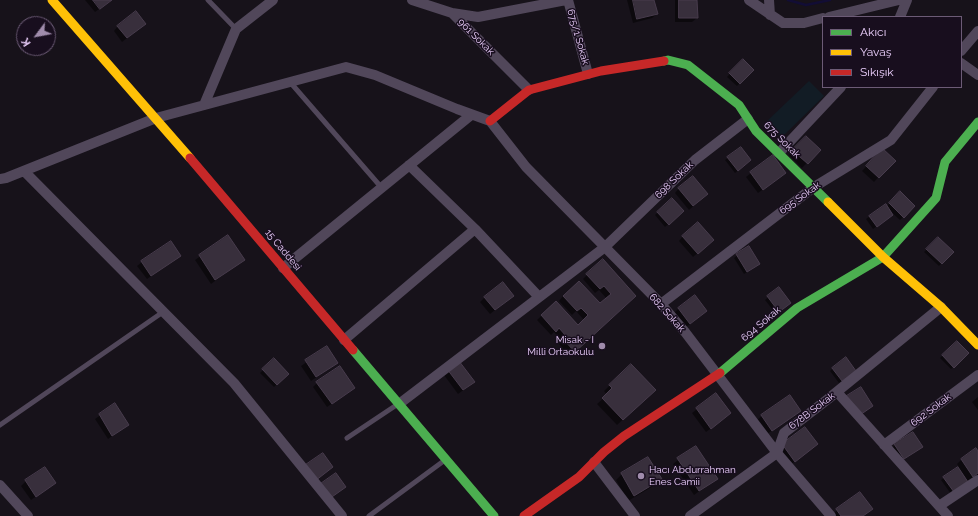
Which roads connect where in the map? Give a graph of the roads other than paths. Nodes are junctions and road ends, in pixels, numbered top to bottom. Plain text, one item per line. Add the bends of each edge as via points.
1 (52, 0) edge
2 (208, 0) edge
3 (274, 0) edge
4 (412, 0) edge
5 (567, 0) edge
6 (749, 0) edge
7 (899, 0) edge
8 (907, 0) edge
9 (769, 1) edge
10 (452, 13) junction
11 (770, 15) junction
12 (833, 16) edge
13 (900, 16) edge
14 (822, 18) edge
15 (236, 29) junction
16 (978, 31) edge
17 (962, 50) edge
18 (962, 64) edge
19 (588, 74) junction
20 (978, 75) edge
21 (290, 82) junction
22 (840, 88) edge
23 (932, 88) edge
24 (529, 90) junction
25 (204, 105) junction
26 (471, 114) junction
27 (156, 118) junction
28 (748, 119) junction
29 (490, 121) junction
30 (978, 122) edge
31 (779, 153) junction
32 (409, 165) junction
33 (24, 171) junction
34 (0, 179) edge
35 (382, 187) junction
36 (814, 187) junction
37 (475, 229) junction
38 (605, 247) junction
39 (883, 256) junction
40 (283, 268) junction
41 (539, 297) junction
42 (661, 304) junction
43 (941, 308) junction
44 (163, 312) junction
45 (344, 340) junction
46 (978, 345) edge
47 (716, 375) junction
48 (978, 375) edge
49 (837, 392) junction
50 (399, 404) junction
51 (0, 425) edge
52 (347, 438) dead end
53 (884, 444) junction
54 (777, 453) junction
55 (446, 460) junction
56 (594, 462) junction
57 (978, 480) edge
58 (0, 485) edge
59 (939, 506) junction
60 (28, 516) edge
61 (342, 516) edge
62 (369, 516) edge
63 (494, 516) edge
64 (524, 516) edge
65 (635, 516) edge
66 (690, 516) edge
67 (831, 516) edge
68 (948, 516) edge

1 - 27 street, 15 Caddesi
2 - 15 lane
3 - 15 street
4 - 10 street, 961 Sokak
5 - 10 street via 478,17
5 - 19 street, 675/1 Sokak
6 - 11 street
7 - 12 street
8 - 13 street
9 - 11 street
10 - 24 street, 961 Sokak
11 - 14 street via 783,23 804,23
15 - 25 street
16 - 17 street
18 - 20 street
19 - 24 street, 675 Sokak
19 - 28 street, 675 Sokak via 668,60 688,65 739,105
21 - 25 street
21 - 26 street via 346,67 375,74
21 - 35 lane
22 - 31 street
23 - 36 street, 695 Sokak via 891,140
24 - 29 street
25 - 27 street
26 - 29 street
26 - 32 street
27 - 33 street
27 - 40 street, 15 Caddesi
28 - 31 street, 675 Sokak via 756,131
28 - 38 street, 698 Sokak via 695,160
29 - 38 street, 682 Sokak via 526,167
30 - 39 street, 694 Sokak via 945,162 936,198
31 - 36 street, 675 Sokak
32 - 35 street
32 - 37 street
33 - 34 street
33 - 44 street
35 - 40 street
36 - 39 street, 675 Sokak
36 - 42 street, 695 Sokak
37 - 41 street
37 - 45 street
38 - 41 street, 698 Sokak
38 - 42 street, 682 Sokak
39 - 43 street, 675 Sokak
39 - 47 street, 694 Sokak via 797,308
40 - 45 street, 15 Caddesi
41 - 50 street, 698 Sokak
42 - 47 street, 682 Sokak
43 - 46 street, 675 Sokak
43 - 49 street, 678B Sokak
44 - 51 lane
44 - 61 street via 234,383
45 - 50 street, 15 Caddesi
47 - 54 street, 682 Sokak
47 - 56 street, 694 Sokak via 624,436
48 - 53 street, 692 Sokak
49 - 53 street
49 - 54 street, 678B Sokak via 784,432
50 - 52 lane
50 - 55 street, 15 Caddesi
53 - 59 street
54 - 66 street
54 - 67 street, 682 Sokak
55 - 62 lane
55 - 63 street, 15 Caddesi
56 - 64 street, 694 Sokak via 579,477
56 - 65 street
57 - 59 street
58 - 60 street
59 - 68 street

